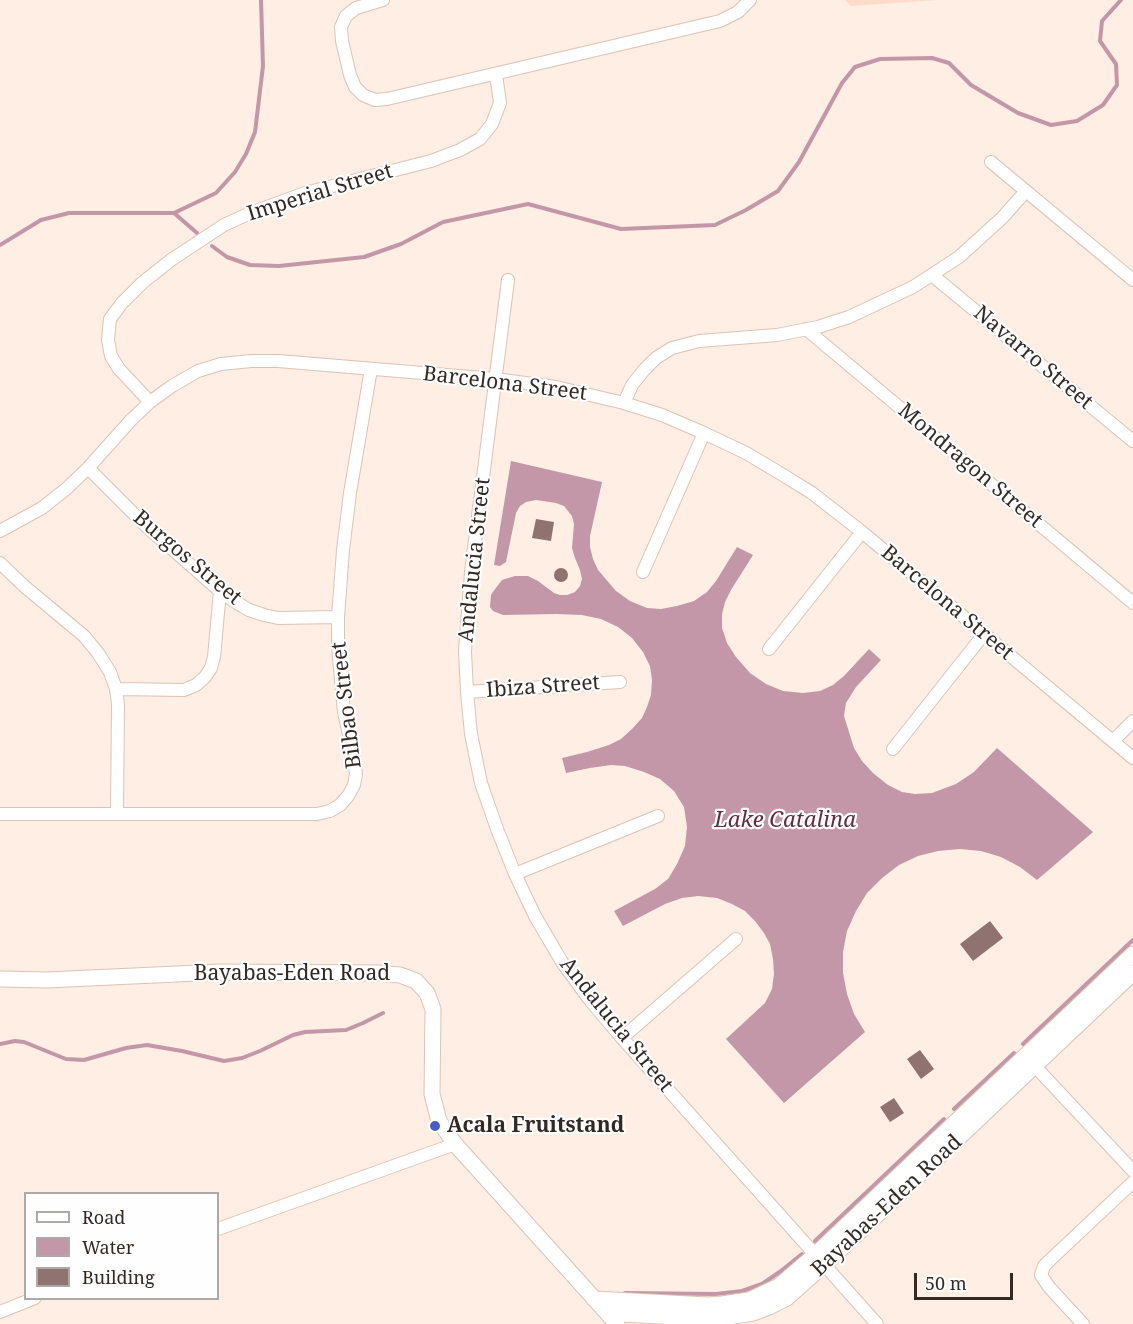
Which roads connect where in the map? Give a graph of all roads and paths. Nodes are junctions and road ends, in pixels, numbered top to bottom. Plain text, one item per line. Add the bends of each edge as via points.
1 (382, 0) edge
2 (750, 0) edge
3 (496, 74) junction
4 (991, 162) dead end
5 (1026, 191) junction
6 (932, 275) junction
7 (508, 280) dead end
8 (1133, 280) edge
9 (806, 329) junction
10 (371, 369) junction
11 (495, 379) junction
12 (150, 402) junction
13 (624, 403) junction
14 (704, 433) junction
15 (1133, 441) edge
16 (88, 468) junction
17 (0, 531) edge
18 (862, 532) junction
19 (0, 563) edge
20 (643, 572) dead end
21 (220, 591) junction
22 (1133, 603) edge
23 (338, 617) junction
24 (984, 634) junction
25 (769, 649) dead end
26 (620, 682) dead end
27 (116, 689) junction
28 (467, 692) junction
29 (1133, 722) edge
30 (1113, 741) junction
31 (893, 749) dead end
32 (1133, 758) edge
33 (0, 814) edge
34 (117, 814) junction
35 (658, 816) dead end
36 (515, 874) junction
37 (736, 939) dead end
38 (1133, 954) edge
39 (1133, 973) edge
40 (0, 979) edge
41 (622, 1038) junction
42 (1030, 1060) junction
43 (455, 1144) junction
44 (1133, 1171) edge
45 (1133, 1182) edge
46 (219, 1229) edge
47 (820, 1260) junction
48 (594, 1299) junction
49 (32, 1300) edge
50 (0, 1312) edge
51 (612, 1319) edge
52 (635, 1320) edge
53 (877, 1324) edge
54 (1083, 1324) edge

1 - 3 street via 356,8 341,27 350,75 363,95 387,99
2 - 3 street via 720,21
3 - 12 street, Imperial Street via 500,103 492,124 480,139 431,161 305,194 248,214 224,225 142,283 110,319 108,340 119,369
4 - 5 street
5 - 6 street via 975,244
5 - 8 street
6 - 9 street via 849,317
6 - 15 street, Navarro Street
7 - 11 street, Andalucia Street
9 - 13 street via 699,341 672,348 644,370
9 - 22 street, Mondragon Street
10 - 11 street, Barcelona Street
10 - 12 street, Barcelona Street via 278,361 221,364 198,371
10 - 23 street, Bilbao Street via 350,493
11 - 13 street, Barcelona Street via 556,387
11 - 28 street, Andalucia Street via 471,572 465,651
12 - 16 street, Barcelona Street
13 - 14 street, Barcelona Street
14 - 18 street, Barcelona Street via 783,474
14 - 20 street
16 - 17 street, Barcelona Street via 42,508
16 - 21 street, Burgos Street
18 - 24 street, Barcelona Street
18 - 25 street
19 - 27 street via 84,636 110,672
21 - 23 street, Burgos Street via 264,615
21 - 27 street via 214,657 205,677 184,690
23 - 34 street, Bilbao Street via 344,712 356,774 354,785 340,805 317,814
24 - 30 street, Barcelona Street
24 - 31 street
26 - 28 street, Ibiza Street
27 - 34 street
28 - 36 street, Andalucia Street via 481,783
29 - 30 street
30 - 32 street, Barcelona Street
33 - 34 street, Bilbao Street
35 - 36 street
36 - 41 street, Andalucia Street via 562,962
37 - 41 street
38 - 42 street, Bayabas-Eden Road
39 - 42 street, Bayabas-Eden Road
40 - 43 street, Bayabas-Eden Road via 220,972 400,975 416,981 427,993 433,1009 432,1094 439,1121
41 - 47 street, Andalucia Street
42 - 44 street
42 - 47 street, Bayabas-Eden Road
43 - 46 street
43 - 48 street, Bayabas-Eden Road
45 - 54 street via 1044,1266 1041,1275 1049,1287
47 - 48 street, Bayabas-Eden Road via 764,1294 736,1303
47 - 52 street, Bayabas-Eden Road via 787,1298 753,1313
47 - 53 street, Andalucia Street
48 - 51 street, Bayabas-Eden Road
49 - 50 street
51 - 52 street, Bayabas-Eden Road

